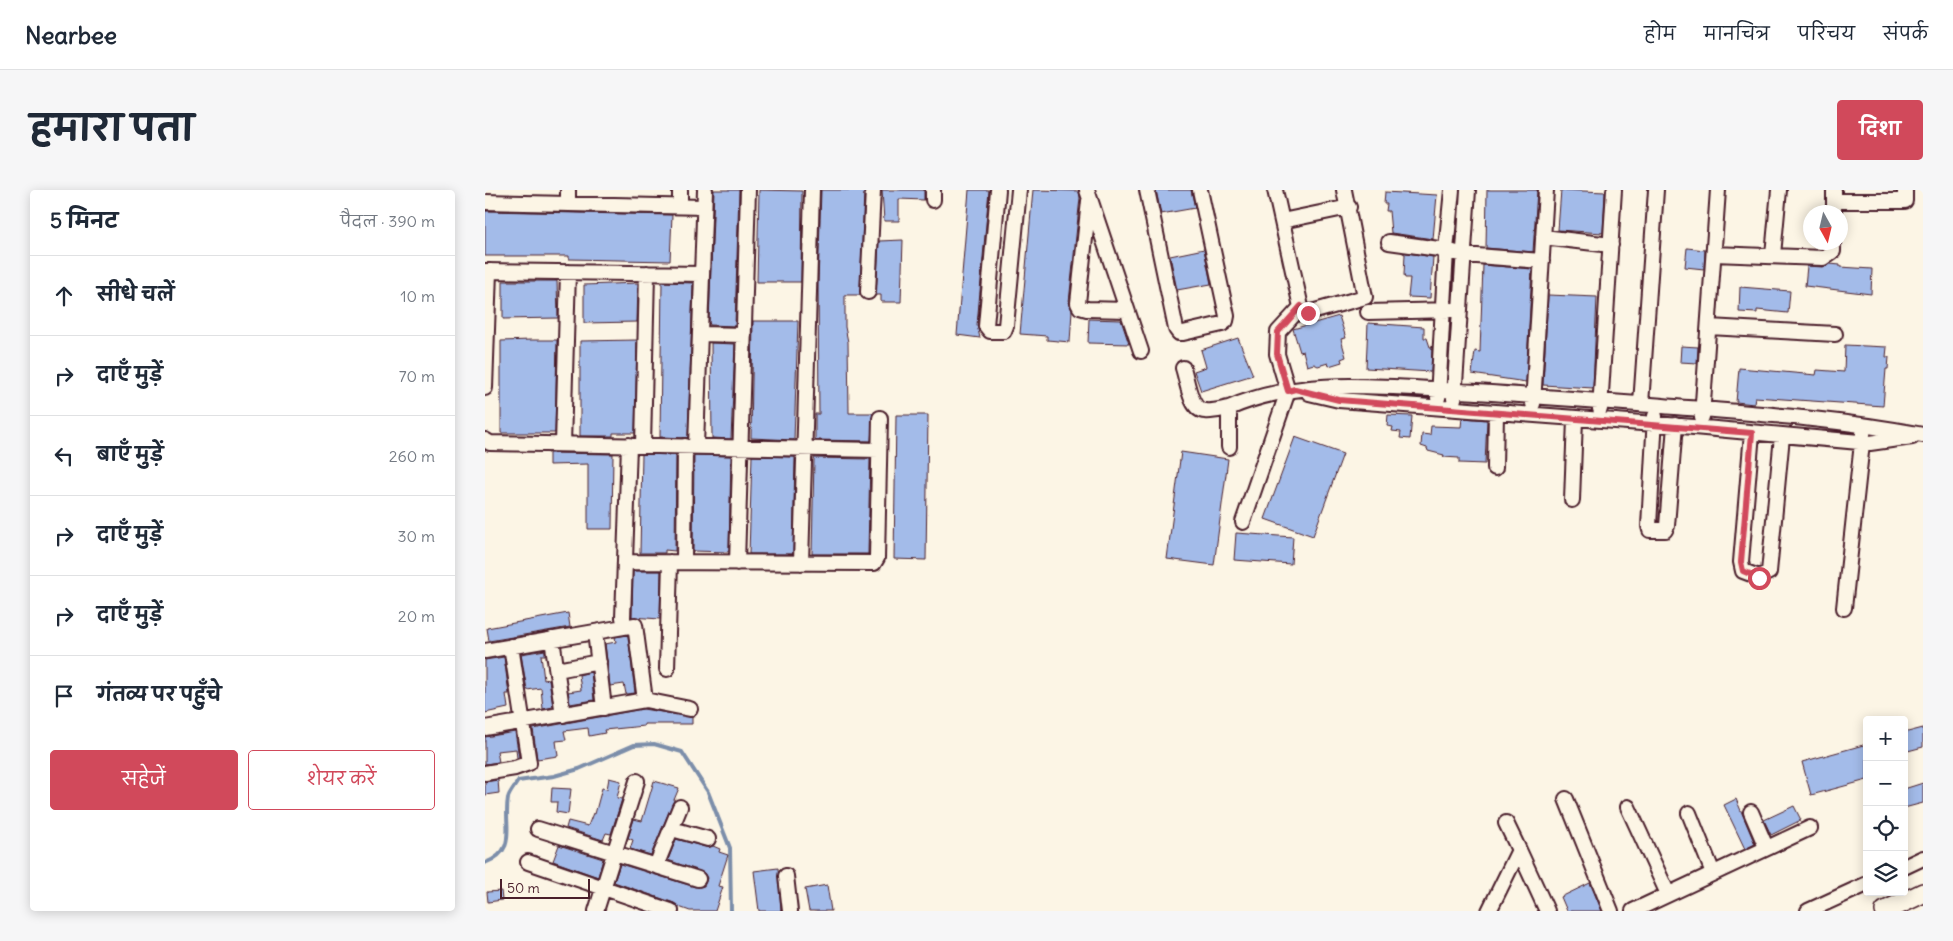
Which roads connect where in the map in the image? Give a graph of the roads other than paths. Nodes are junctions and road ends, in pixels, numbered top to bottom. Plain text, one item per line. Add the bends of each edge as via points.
1 (681, 190) edge
2 (705, 190) edge
3 (748, 190) edge
4 (812, 190) edge
5 (873, 190) edge
6 (998, 190) edge
7 (1019, 190) edge
8 (1147, 190) edge
9 (1200, 190) edge
10 (1275, 190) edge
11 (1344, 190) edge
12 (1546, 190) edge
13 (1614, 190) edge
14 (1656, 190) edge
15 (1719, 190) edge
16 (1779, 190) edge
17 (1905, 190) edge
18 (1452, 192) edge
19 (1088, 193) edge
20 (1468, 193) edge
21 (568, 197) edge
22 (1834, 201) edge
23 (485, 202) edge
24 (680, 206) junction
25 (704, 207) junction
26 (1349, 207) junction
27 (1282, 222) junction
28 (1543, 237) junction
29 (1389, 242) dead end
30 (1611, 245) junction
31 (992, 249) junction
32 (1014, 249) junction
33 (1446, 250) junction
34 (1833, 250) edge
35 (1464, 254) junction
36 (1714, 254) junction
37 (1773, 256) junction
38 (1542, 261) junction
39 (487, 271) edge
40 (567, 272) junction
41 (647, 273) junction
42 (702, 274) junction
43 (867, 292) dead end
44 (1301, 306) junction
45 (1443, 309) junction
46 (1127, 310) junction
47 (1368, 312) dead end
48 (1460, 312) junction
49 (1709, 327) junction
50 (700, 334) junction
51 (1835, 334) dead end
52 (744, 335) junction
53 (486, 336) edge
54 (1141, 351) dead end
55 (1183, 368) dead end
56 (485, 388) edge
57 (1291, 390) junction
58 (1438, 390) junction
59 (1455, 390) junction
60 (1533, 396) junction
61 (1600, 401) junction
62 (1641, 404) junction
63 (1655, 404) junction
64 (1229, 408) junction
65 (1437, 409) junction
66 (1453, 410) junction
67 (1703, 410) junction
68 (1497, 413) junction
69 (1532, 416) junction
70 (879, 418) dead end
71 (1575, 418) junction
72 (1599, 420) junction
73 (1654, 424) junction
74 (1675, 426) junction
75 (1864, 426) junction
76 (1702, 428) junction
77 (1752, 433) junction
78 (1782, 436) junction
79 (1923, 436) edge
80 (485, 440) edge
81 (1862, 442) junction
82 (563, 444) junction
83 (636, 445) junction
84 (691, 446) junction
85 (741, 447) junction
86 (1229, 447) dead end
87 (805, 448) junction
88 (879, 450) junction
89 (1495, 468) dead end
90 (1572, 500) dead end
91 (1243, 522) dead end
92 (625, 562) junction
93 (670, 562) junction
94 (684, 562) junction
95 (737, 563) junction
96 (801, 563) junction
97 (1844, 608) dead end
98 (623, 618) dead end
99 (595, 632) junction
100 (552, 639) junction
101 (511, 646) junction
102 (485, 651) edge
103 (599, 662) junction
104 (557, 670) junction
105 (667, 670) dead end
106 (645, 700) junction
107 (604, 708) junction
108 (690, 709) dead end
109 (563, 714) junction
110 (524, 722) junction
111 (485, 728) edge
112 (485, 773) edge
113 (637, 781) dead end
114 (1566, 799) dead end
115 (680, 807) dead end
116 (1628, 807) dead end
117 (1751, 812) dead end
118 (1689, 813) dead end
119 (1506, 822) dead end
120 (1811, 828) dead end
121 (538, 829) dead end
122 (672, 829) junction
123 (707, 839) dead end
124 (1766, 848) junction
125 (1519, 850) junction
126 (614, 852) junction
127 (1923, 858) edge
128 (528, 862) dead end
129 (1908, 865) edge
130 (656, 866) junction
131 (1713, 873) junction
132 (786, 876) dead end
133 (698, 879) dead end
134 (1863, 886) edge
135 (603, 888) junction
136 (1923, 893) edge
137 (1667, 894) junction
138 (643, 906) edge
139 (595, 911) edge
140 (671, 911) edge
141 (790, 911) edge
142 (1489, 911) edge
143 (1547, 911) edge
144 (1611, 911) edge
145 (1633, 911) edge
146 (1808, 911) edge
147 (1885, 911) edge

1 - 24 street
2 - 25 street
3 - 52 street
4 - 87 street
5 - 43 street
6 - 31 street
7 - 32 street
8 - 9 street via 1179,333 1227,321
10 - 27 street
11 - 26 street
12 - 28 street
13 - 30 street
14 - 62 street
15 - 36 street
16 - 37 street
17 - 22 street via 1905,201
18 - 20 street
18 - 33 street
19 - 46 street
19 - 46 street via 1078,303 1087,309
20 - 35 street
21 - 23 street
21 - 24 street
24 - 25 street
25 - 42 street
26 - 27 street
26 - 44 street via 1365,297 1308,313
27 - 44 street
28 - 30 street
28 - 38 street
29 - 33 street
30 - 61 street
31 - 32 street
31 - 32 street via 986,326 995,332 1004,331 1007,326
33 - 35 street
33 - 45 street
34 - 37 street via 1823,258
35 - 38 street
35 - 48 street
36 - 37 street
36 - 49 street
38 - 60 street
39 - 40 street
39 - 53 street
40 - 41 street
40 - 82 street
41 - 42 street
41 - 83 street
42 - 50 street
44 - 57 street via 1278,332 1276,342
45 - 47 street
45 - 48 street
45 - 58 street
46 - 54 street
48 - 59 street
49 - 51 street
49 - 67 street
50 - 52 street
50 - 84 street
52 - 85 street
53 - 56 street
55 - 64 street via 1195,405 1200,410
57 - 58 street via 1367,385
57 - 64 street
57 - 65 street via 1339,400
57 - 91 street
58 - 59 street
58 - 65 street
59 - 60 street
59 - 66 street
60 - 61 street
60 - 69 street
61 - 62 street
61 - 72 street
62 - 63 street
63 - 67 street
63 - 73 street
64 - 86 street
65 - 66 street
66 - 68 street
67 - 75 street
67 - 76 street
68 - 69 street
68 - 89 street
69 - 71 street
70 - 88 street
71 - 72 street
71 - 90 street
72 - 73 street
73 - 74 street
73 - 74 street via 1649,526 1656,531 1665,530 1667,526
74 - 76 street
75 - 79 street
75 - 81 street
76 - 77 street
77 - 78 street
77 - 78 street via 1741,562 1743,571 1759,578 1769,572
78 - 81 street
79 - 81 street
80 - 82 street via 489,443
81 - 97 street
82 - 83 street
83 - 84 street
83 - 92 street
84 - 85 street
84 - 94 street
85 - 87 street
85 - 95 street
87 - 88 street
87 - 96 street
88 - 96 street via 876,561
92 - 93 street
92 - 98 street
93 - 94 street
93 - 105 street
94 - 95 street
95 - 96 street
99 - 100 street
99 - 103 street
99 - 106 street via 635,625
100 - 101 street
100 - 104 street
101 - 102 street
101 - 110 street
103 - 104 street
103 - 107 street
104 - 109 street
106 - 107 street
106 - 108 street
107 - 109 street
109 - 110 street
110 - 111 street
110 - 112 street via 529,763
113 - 126 street
114 - 144 street
115 - 122 street
116 - 137 street
117 - 124 street
118 - 131 street
119 - 125 street
120 - 124 street
121 - 126 street
122 - 123 street
122 - 130 street
124 - 131 street
125 - 142 street
125 - 143 street
126 - 130 street
126 - 135 street
127 - 129 street
128 - 135 street
130 - 133 street
131 - 137 street
132 - 141 street
134 - 146 street
135 - 138 street
135 - 139 street
136 - 147 street
137 - 145 street
138 - 140 street

